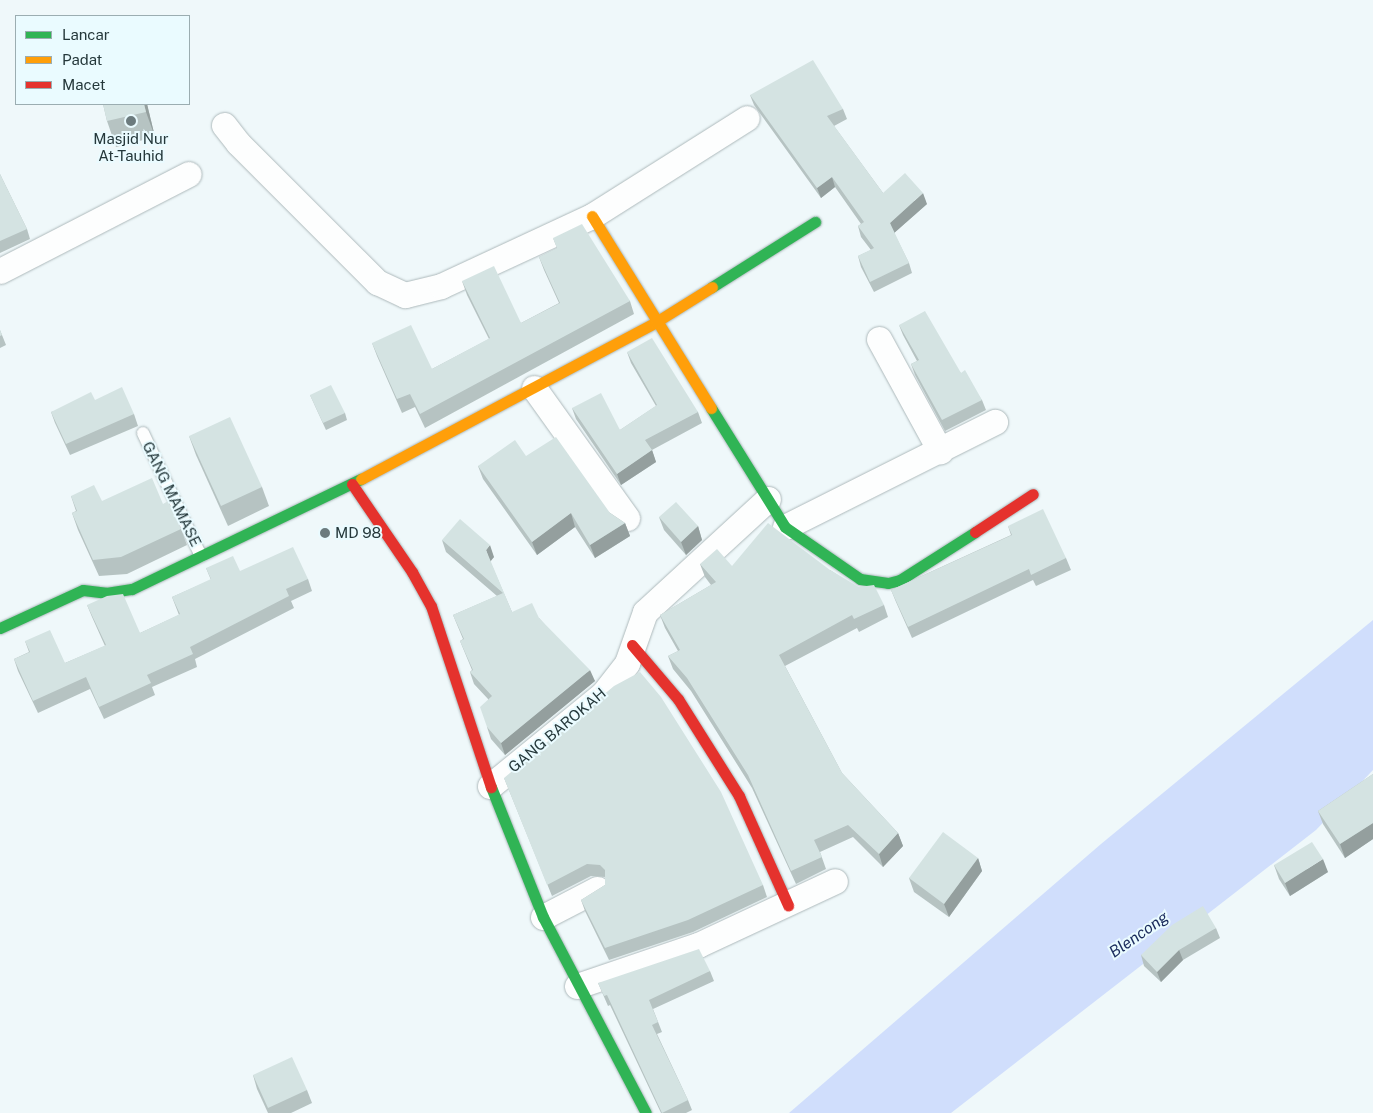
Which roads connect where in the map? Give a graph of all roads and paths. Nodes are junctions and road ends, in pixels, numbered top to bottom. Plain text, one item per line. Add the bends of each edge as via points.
1 (747, 118) dead end
2 (224, 125) dead end
3 (189, 174) dead end
4 (592, 216) junction
5 (815, 222) dead end
6 (0, 271) edge
7 (656, 322) junction
8 (879, 339) dead end
9 (534, 388) junction
10 (995, 422) dead end
11 (143, 433) dead end
12 (940, 451) junction
13 (352, 484) junction
14 (1033, 494) dead end
15 (768, 499) junction
16 (627, 518) dead end
17 (785, 527) junction
18 (202, 556) junction
19 (0, 628) edge
20 (632, 645) junction
21 (490, 786) junction
22 (835, 881) dead end
23 (597, 889) edge
24 (788, 904) junction
25 (543, 917) junction
26 (577, 986) junction
27 (646, 1113) edge

1 - 4 street
2 - 4 street via 238,143 377,282 400,294 416,294 442,286
3 - 6 street
4 - 7 street
5 - 7 street
7 - 9 street
7 - 15 street
8 - 12 street
9 - 13 street
9 - 16 street
10 - 12 street
11 - 18 lane, GANG MAMASE
12 - 17 street
13 - 18 street
13 - 21 street via 412,572 431,606
14 - 17 street via 900,580 888,583 860,579
15 - 17 street
15 - 20 street, GANG BAROKAH via 645,612
18 - 19 street via 132,590 106,593 83,590
20 - 21 street, GANG BAROKAH via 627,663 603,694
20 - 24 street via 678,699 739,796
21 - 25 street
22 - 24 street
23 - 25 street
24 - 26 street via 698,945
25 - 26 street
26 - 27 street

